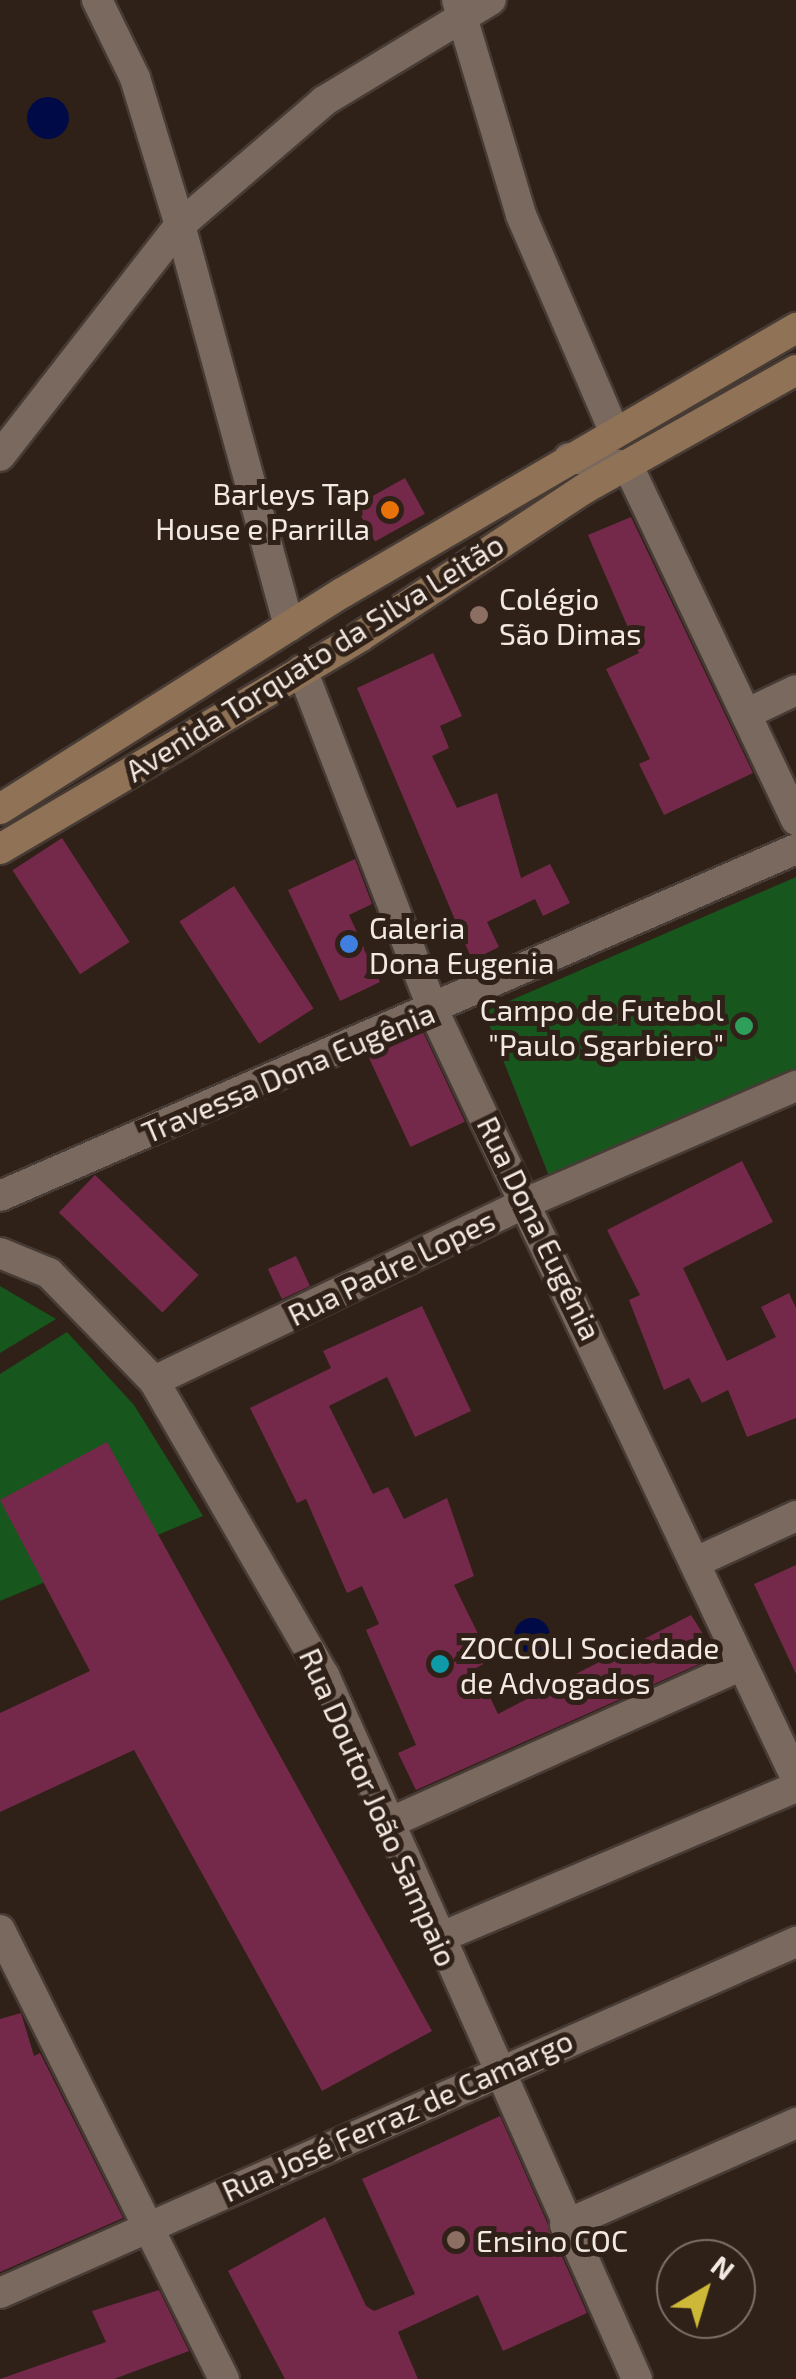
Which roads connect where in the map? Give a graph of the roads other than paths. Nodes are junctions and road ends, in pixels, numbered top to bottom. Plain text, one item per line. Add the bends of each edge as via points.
1 (98, 0) edge
2 (491, 0) edge
3 (460, 7) edge
4 (180, 225) junction
5 (796, 328) edge
6 (796, 370) edge
7 (614, 431) junction
8 (0, 456) edge
9 (568, 458) junction
10 (628, 466) junction
11 (342, 594) junction
12 (289, 626) junction
13 (302, 670) junction
14 (796, 690) edge
15 (746, 714) junction
16 (0, 809) edge
17 (796, 820) edge
18 (0, 849) edge
19 (796, 850) edge
20 (433, 1010) junction
21 (796, 1086) edge
22 (0, 1196) edge
23 (530, 1201) junction
24 (0, 1252) edge
25 (154, 1381) junction
26 (796, 1516) edge
27 (696, 1562) junction
28 (740, 1666) junction
29 (796, 1778) edge
30 (796, 1787) edge
31 (389, 1824) junction
32 (0, 1930) edge
33 (439, 1938) junction
34 (796, 1942) edge
35 (496, 2070) junction
36 (796, 2123) edge
37 (152, 2223) junction
38 (565, 2225) junction
39 (0, 2293) edge
40 (224, 2379) edge
41 (637, 2379) edge

1 - 4 street via 135,78
2 - 3 street
3 - 4 street via 324,102
3 - 7 street via 521,215
4 - 8 street
4 - 12 street
5 - 7 main road, Avenida Torquato da Silva Leitão
6 - 10 main road, Avenida Torquato da Silva Leitão
7 - 9 main road, Avenida Torquato da Silva Leitão
9 - 10 street
9 - 11 main road, Avenida Torquato da Silva Leitão
10 - 13 main road, Avenida Torquato da Silva Leitão
10 - 15 street
11 - 12 main road, Avenida Torquato da Silva Leitão
11 - 13 main road via 314,620
12 - 16 main road, Avenida Torquato da Silva Leitão
13 - 18 main road, Avenida Torquato da Silva Leitão
13 - 20 street, Rua Dona Eugênia
14 - 15 street
15 - 17 street
19 - 20 street, Travessa Dona Eugênia
20 - 22 street, Travessa Dona Eugênia
20 - 23 street, Rua Dona Eugênia
21 - 23 street, Rua Padre Lopes
23 - 25 street, Rua Padre Lopes
23 - 27 street, Rua Dona Eugênia
24 - 25 street, Rua Doutor João Sampaio via 49,1273
25 - 31 street, Rua Doutor João Sampaio via 324,1674
26 - 27 street
27 - 28 street, Rua Dona Eugênia
28 - 29 street, Rua Dona Eugênia
28 - 31 street
30 - 33 street
31 - 33 street, Rua Doutor João Sampaio
32 - 37 street
33 - 35 street, Rua Doutor João Sampaio
34 - 35 street, Rua José Ferraz de Camargo
35 - 37 street, Rua José Ferraz de Camargo
35 - 38 street, Rua Doutor João Sampaio
36 - 38 street
37 - 39 street, Rua José Ferraz de Camargo
37 - 40 street
38 - 41 street, Rua Doutor João Sampaio

